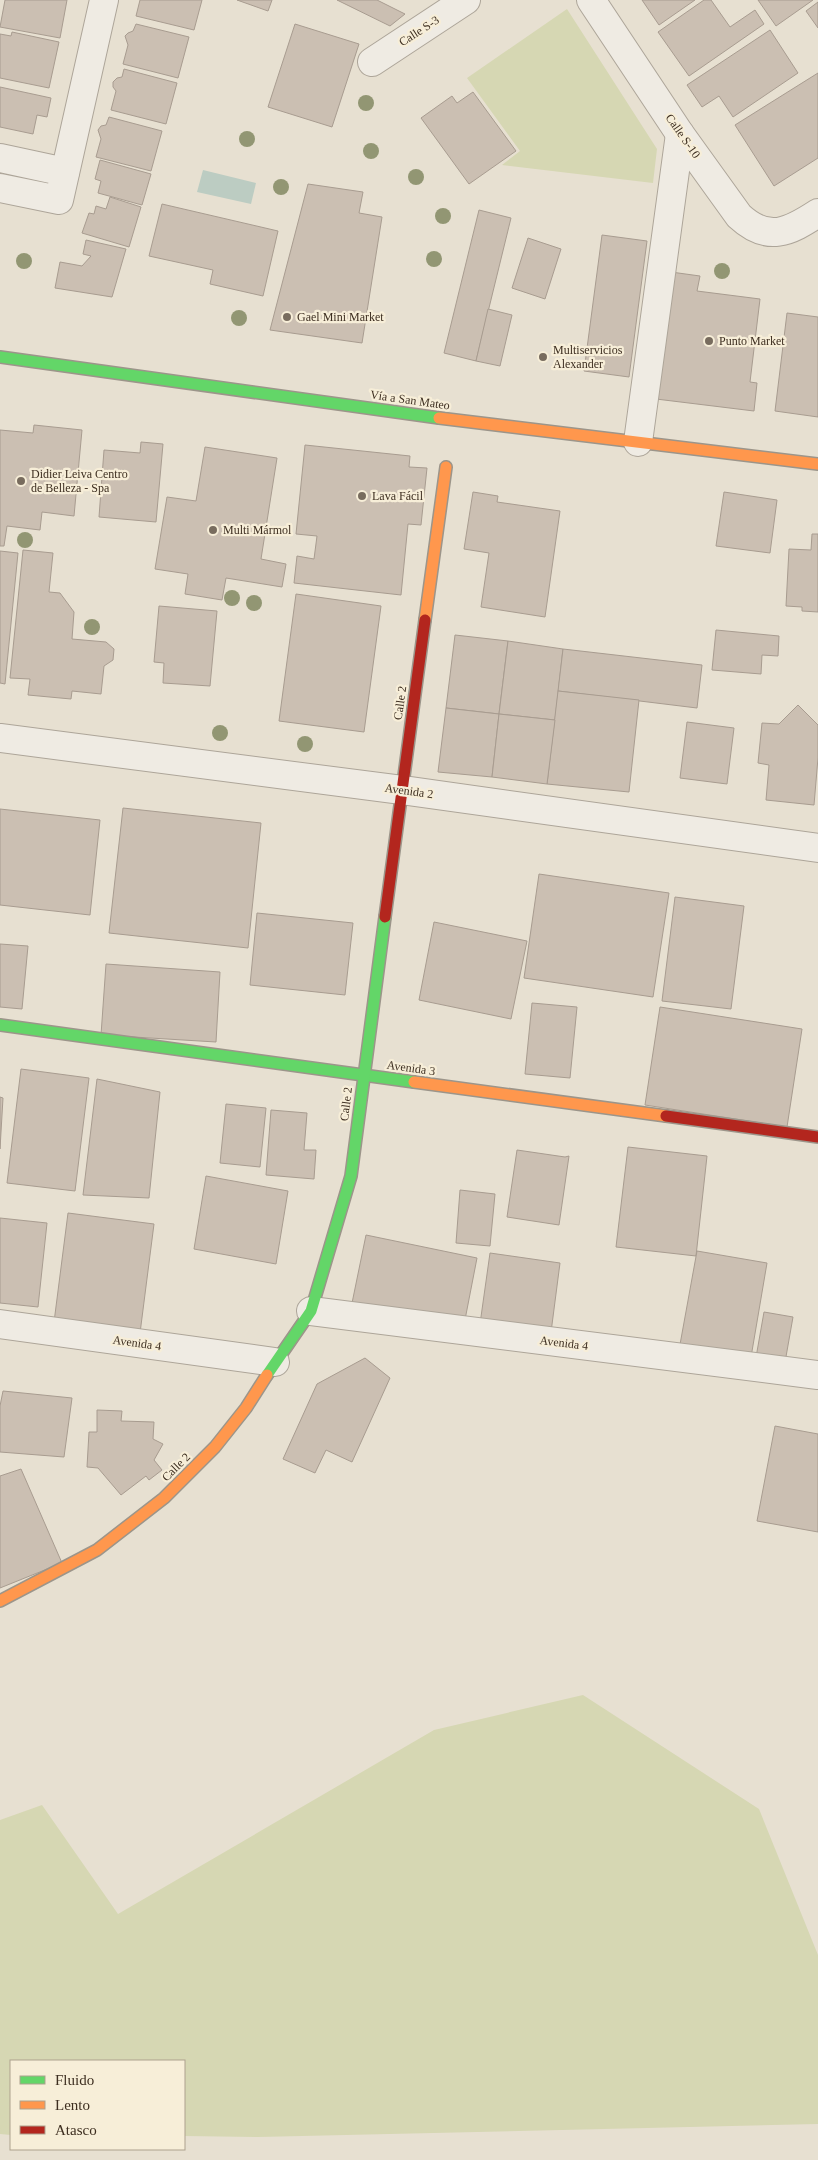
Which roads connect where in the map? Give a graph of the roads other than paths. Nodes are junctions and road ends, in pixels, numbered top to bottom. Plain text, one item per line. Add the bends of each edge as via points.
1 (104, 0) edge
2 (466, 0) edge
3 (592, 0) edge
4 (372, 62) dead end
5 (680, 134) junction
6 (0, 158) edge
7 (66, 172) junction
8 (0, 188) edge
9 (808, 219) edge
10 (0, 356) edge
11 (638, 442) junction
12 (818, 464) edge
13 (446, 467) dead end
14 (0, 738) edge
15 (402, 790) junction
16 (818, 848) edge
17 (0, 1025) edge
18 (363, 1075) junction
19 (818, 1137) edge
20 (311, 1311) junction
21 (0, 1324) edge
22 (275, 1362) junction
23 (818, 1375) edge
24 (0, 1601) edge

1 - 7 street
2 - 4 street, Calle S-3
3 - 5 street, Calle S-10
5 - 9 street, Calle S-10 via 748,224 774,233 787,231
5 - 11 street
6 - 7 street
7 - 8 street via 59,200
10 - 11 street, Vía a San Mateo via 454,420
11 - 12 street, Vía a San Mateo
13 - 15 street, Calle 2
14 - 15 street, Avenida 2
15 - 16 street, Avenida 2
15 - 18 street, Calle 2
17 - 18 street, Avenida 3
18 - 19 street, Avenida 3
18 - 20 street, Calle 2 via 351,1176
20 - 22 street, Calle 2
20 - 23 street, Avenida 4
21 - 22 street, Avenida 4
22 - 24 street, Calle 2 via 246,1408 215,1447 164,1498 98,1550

